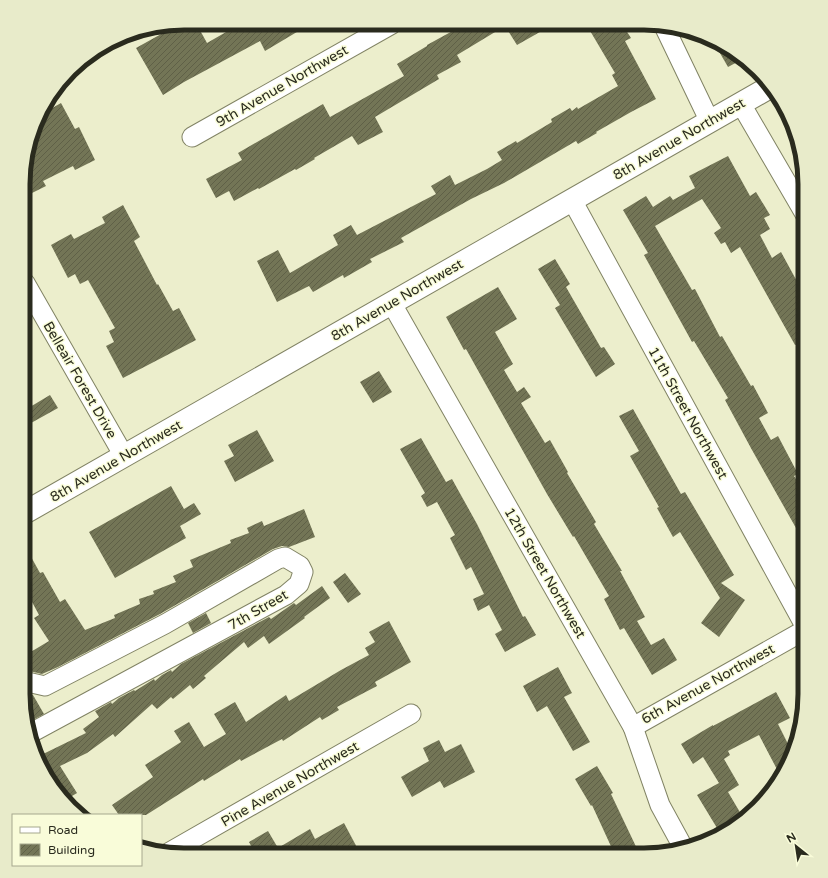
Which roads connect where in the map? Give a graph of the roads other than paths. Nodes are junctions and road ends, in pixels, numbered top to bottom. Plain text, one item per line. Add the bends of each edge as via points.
1 (381, 30) edge
2 (667, 32) edge
3 (766, 90) edge
4 (741, 104) junction
5 (710, 122) junction
6 (192, 137) dead end
7 (572, 200) junction
8 (798, 202) edge
9 (30, 292) edge
10 (392, 304) junction
11 (124, 456) junction
12 (30, 510) edge
13 (798, 613) edge
14 (798, 634) edge
15 (30, 683) edge
16 (411, 714) dead end
17 (633, 727) junction
18 (34, 731) edge
19 (681, 844) edge
20 (177, 848) edge

1 - 6 street, 9th Avenue Northwest
2 - 5 street
3 - 4 street, 8th Avenue Northwest
4 - 5 street, 8th Avenue Northwest
4 - 8 street
5 - 7 street, 8th Avenue Northwest
7 - 10 street, 8th Avenue Northwest
7 - 13 street, 11th Street Northwest
9 - 11 street, Belleair Forest Drive
10 - 11 street, 8th Avenue Northwest
10 - 17 street, 12th Street Northwest
11 - 12 street, 8th Avenue Northwest
14 - 17 street, 6th Avenue Northwest
15 - 18 street, 7th Street via 45,686 166,624 278,559 285,557 300,566 303,572 299,584 286,595
16 - 20 street, Pine Avenue Northwest
17 - 19 street, 12th Street Northwest via 660,805

